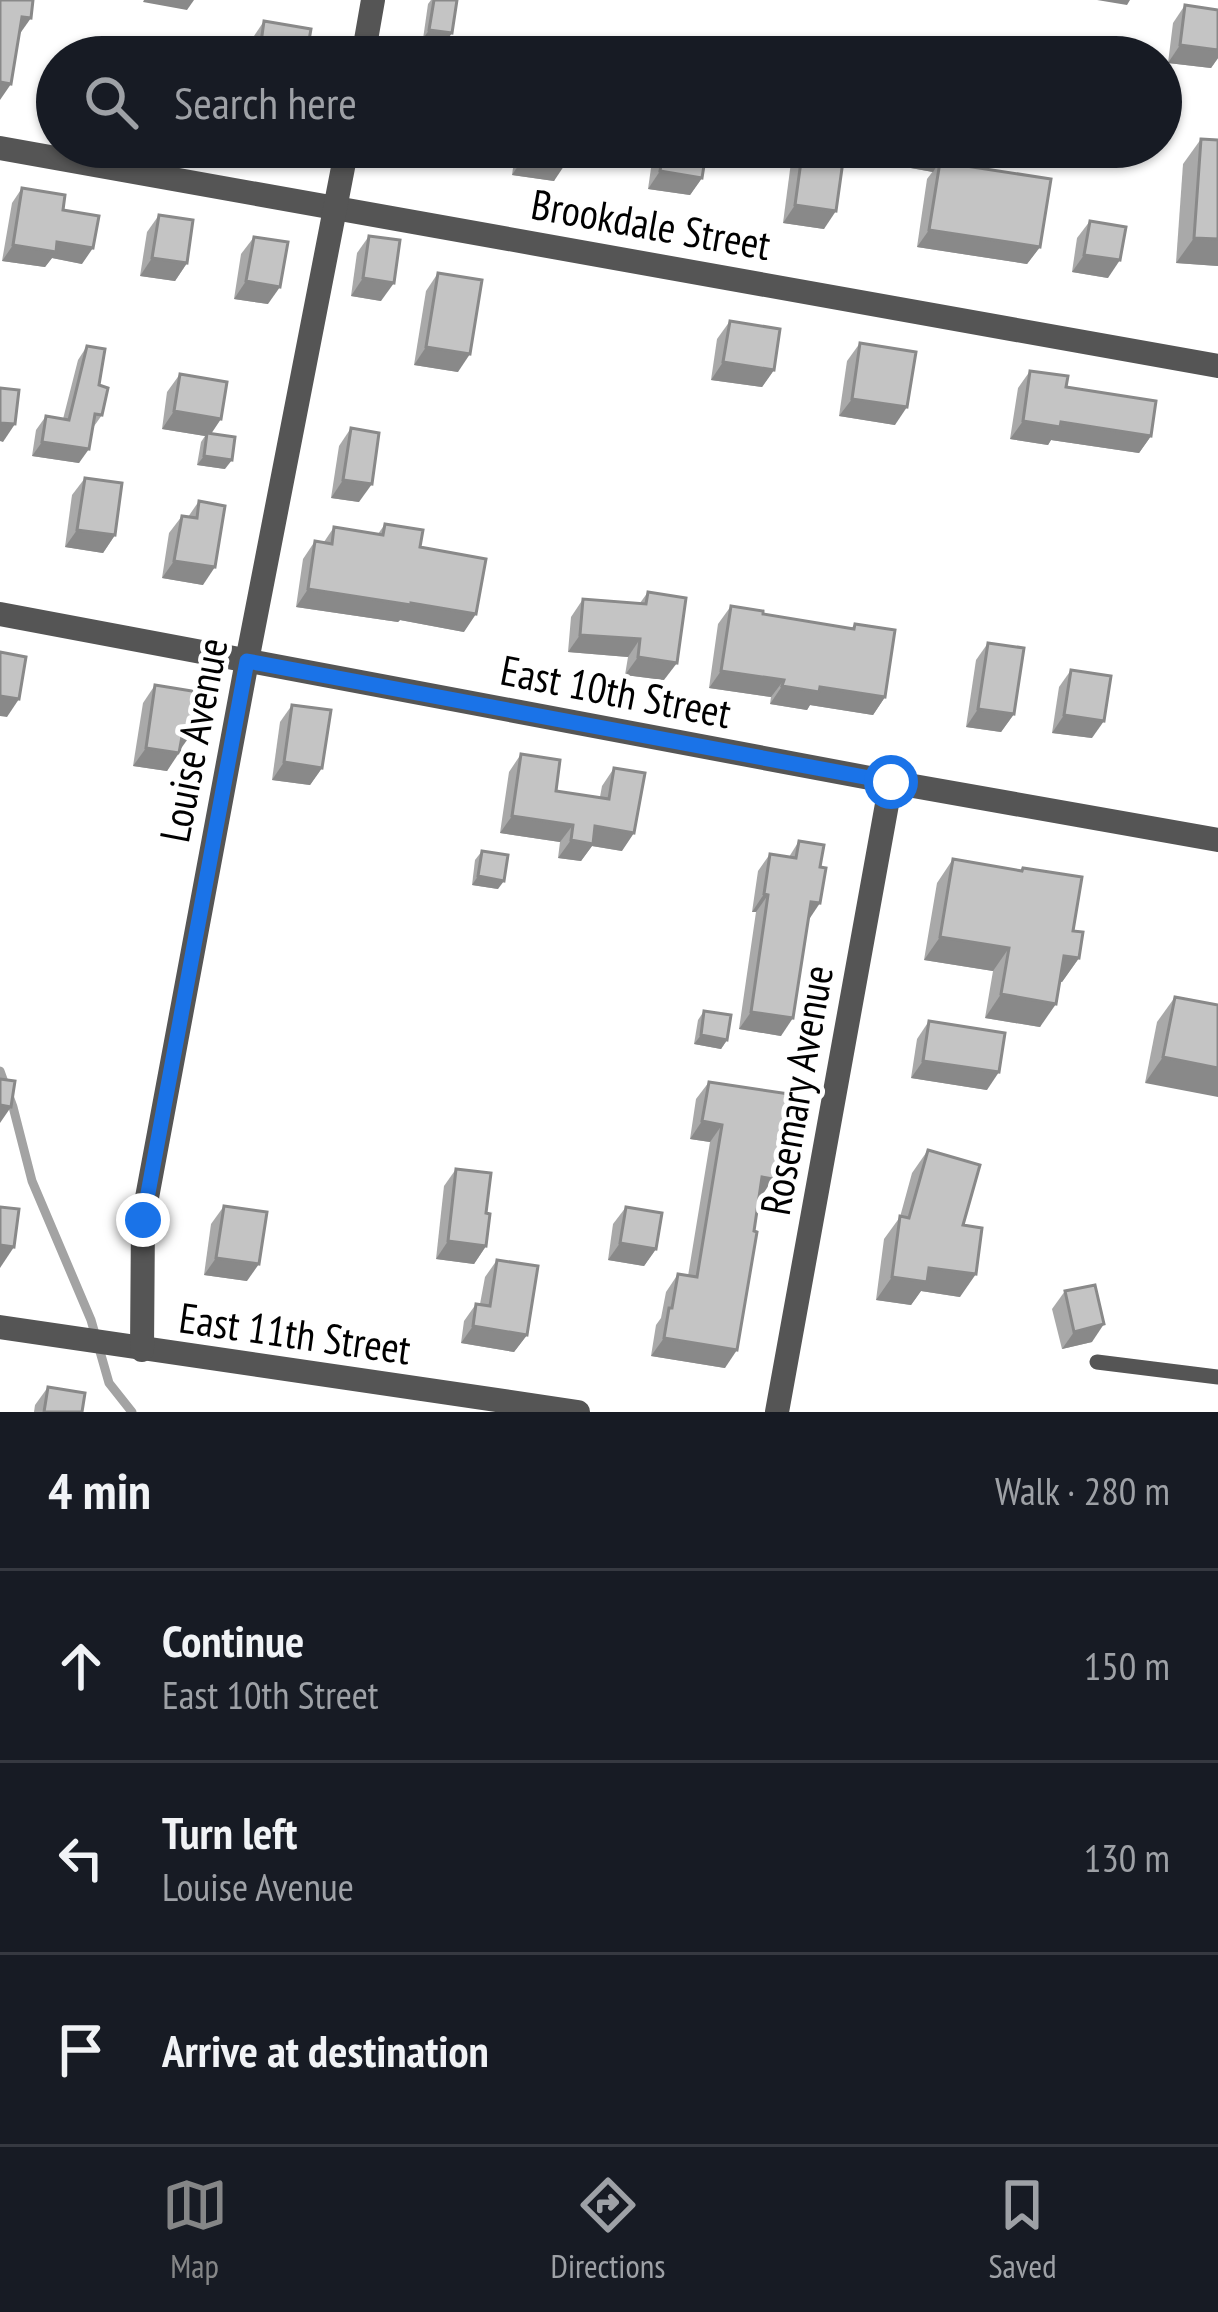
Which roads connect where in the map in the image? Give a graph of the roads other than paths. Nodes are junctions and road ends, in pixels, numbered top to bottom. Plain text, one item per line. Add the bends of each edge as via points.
1 (373, 0) edge
2 (367, 36) edge
3 (0, 148) edge
4 (36, 154) edge
5 (114, 168) edge
6 (343, 168) edge
7 (336, 207) junction
8 (1218, 366) edge
9 (0, 614) edge
10 (247, 661) junction
11 (891, 782) junction
12 (1218, 840) edge
13 (0, 1327) edge
14 (130, 1348) junction
15 (1097, 1361) dead end
16 (1218, 1377) edge
17 (456, 1404) edge
18 (578, 1412) edge
19 (777, 1412) edge

1 - 2 street
3 - 4 street, Brookdale Street
5 - 7 street, Brookdale Street
6 - 7 street, Louise Avenue
7 - 8 street, Brookdale Street
7 - 10 street, Louise Avenue
9 - 10 street, East 10th Street
10 - 11 street, East 10th Street
10 - 14 street, Louise Avenue via 143,1220
11 - 12 street, East 10th Street
11 - 19 street, Rosemary Avenue
13 - 14 street, East 11th Street
14 - 17 street, East 11th Street
15 - 16 lane
17 - 18 street, East 11th Street

